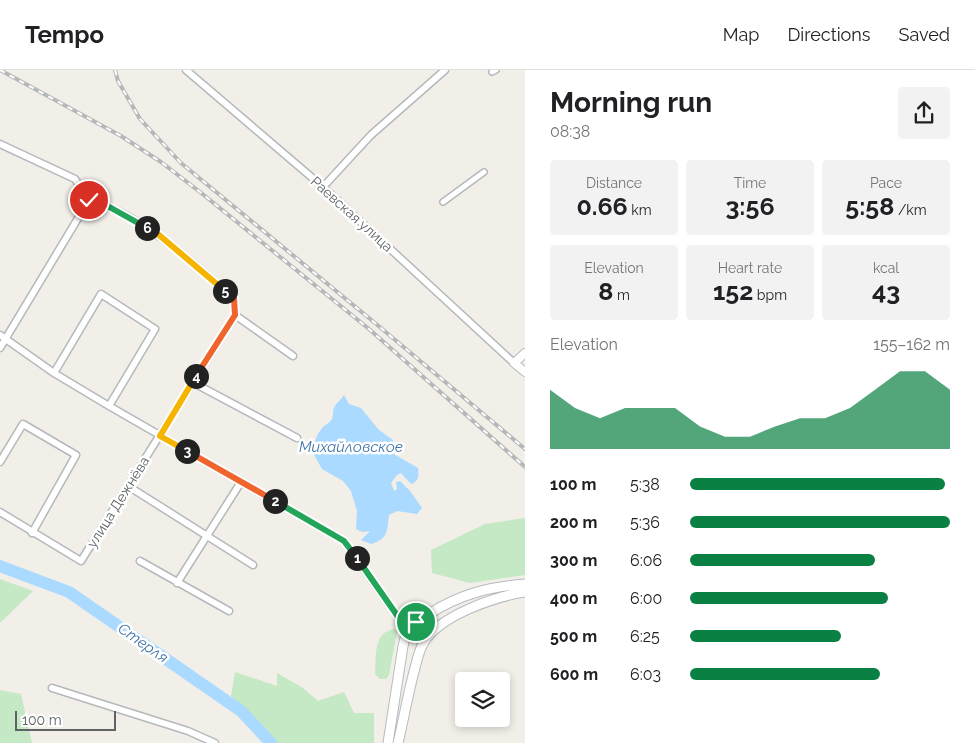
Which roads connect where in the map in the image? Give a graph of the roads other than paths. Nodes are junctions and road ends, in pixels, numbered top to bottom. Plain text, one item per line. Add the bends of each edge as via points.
1 (186, 70) edge
2 (445, 70) edge
3 (0, 144) edge
4 (484, 172) dead end
5 (324, 187) junction
6 (89, 200) junction
7 (443, 202) dead end
8 (235, 315) junction
9 (3, 337) edge
10 (0, 348) edge
11 (525, 353) edge
12 (293, 356) dead end
13 (514, 363) junction
14 (525, 372) edge
15 (54, 373) junction
16 (192, 382) junction
17 (109, 406) junction
18 (160, 436) junction
19 (298, 438) dead end
20 (0, 462) edge
21 (241, 482) junction
22 (128, 486) junction
23 (0, 512) edge
24 (32, 533) junction
25 (207, 536) junction
26 (140, 561) dead end
27 (253, 565) dead end
28 (178, 583) junction
29 (525, 584) edge
30 (525, 592) edge
31 (229, 612) dead end
32 (408, 631) junction
33 (423, 643) junction
34 (52, 688) dead end
35 (215, 743) edge
36 (388, 743) edge
37 (398, 743) edge

1 - 5 street, Раевская улица
2 - 5 street via 371,135
3 - 6 street via 75,179
4 - 7 street
5 - 13 street, Раевская улица
6 - 8 street via 104,204 159,235 234,298
6 - 9 street
8 - 12 street
8 - 16 street, улица Дежнёва
9 - 10 street
9 - 15 street
11 - 13 street
13 - 14 street
15 - 17 street
15 - 17 street via 101,294 155,329
16 - 18 street, улица Дежнёва
16 - 19 street
17 - 18 street
18 - 21 street
18 - 22 street, улица Дежнёва
20 - 24 street via 23,424 76,455
21 - 25 street
21 - 32 street via 344,541
22 - 24 street, улица Дежнёва via 81,561
22 - 25 street
23 - 24 street
25 - 27 street
25 - 28 street
26 - 28 street
28 - 31 street
29 - 32 main road via 470,593 443,605
30 - 33 main road via 453,617 438,626
32 - 33 street
32 - 36 main road
33 - 37 main road
34 - 35 street via 188,731

